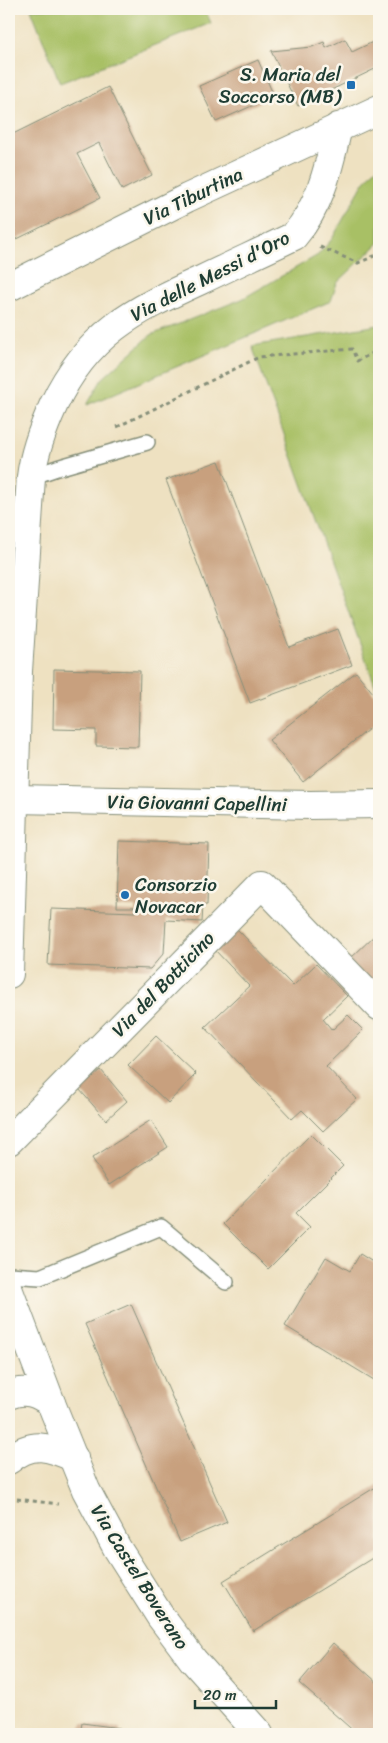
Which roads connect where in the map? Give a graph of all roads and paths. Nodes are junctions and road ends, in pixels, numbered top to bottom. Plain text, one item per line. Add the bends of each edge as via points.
1 (379, 109) edge
2 (338, 127) junction
3 (294, 236) junction
4 (379, 254) edge
5 (9, 287) edge
6 (379, 350) edge
7 (147, 442) dead end
8 (87, 459) junction
9 (31, 477) junction
10 (13, 671) edge
11 (12, 748) edge
12 (15, 799) junction
13 (379, 804) edge
14 (9, 974) edge
15 (379, 1006) edge
16 (9, 1141) edge
17 (9, 1275) edge
18 (226, 1282) dead end
19 (9, 1290) edge
20 (9, 1395) edge
21 (52, 1403) junction
22 (74, 1458) junction
23 (9, 1460) edge
24 (9, 1498) edge
25 (58, 1504) dead end
26 (258, 1734) edge

1 - 2 street, Via Tiburtina
2 - 3 street, Via delle Messi d'Oro via 328,173 302,227
2 - 5 street, Via Tiburtina
3 - 4 path via 358,263
3 - 9 street, Via delle Messi d'Oro via 153,302 98,340 77,364 58,395 44,426
6 - 8 path via 357,361 352,349 259,357 118,426
7 - 8 lane
8 - 9 lane
9 - 10 street, Via delle Messi d'Oro
10 - 11 street, Via delle Messi d'Oro
11 - 12 street, Via delle Messi d'Oro
12 - 13 street, Via Giovanni Capellini
12 - 14 street, Via delle Messi d'Oro
15 - 16 street, Via del Botticino via 262,884
17 - 18 lane via 40,1277 161,1227
19 - 21 street, Via Castel Boverano
20 - 21 street via 29,1392
21 - 22 street, Via Castel Boverano
22 - 23 street via 49,1447 36,1447
22 - 26 street, Via Castel Boverano via 97,1513 160,1616 214,1685
24 - 25 path

